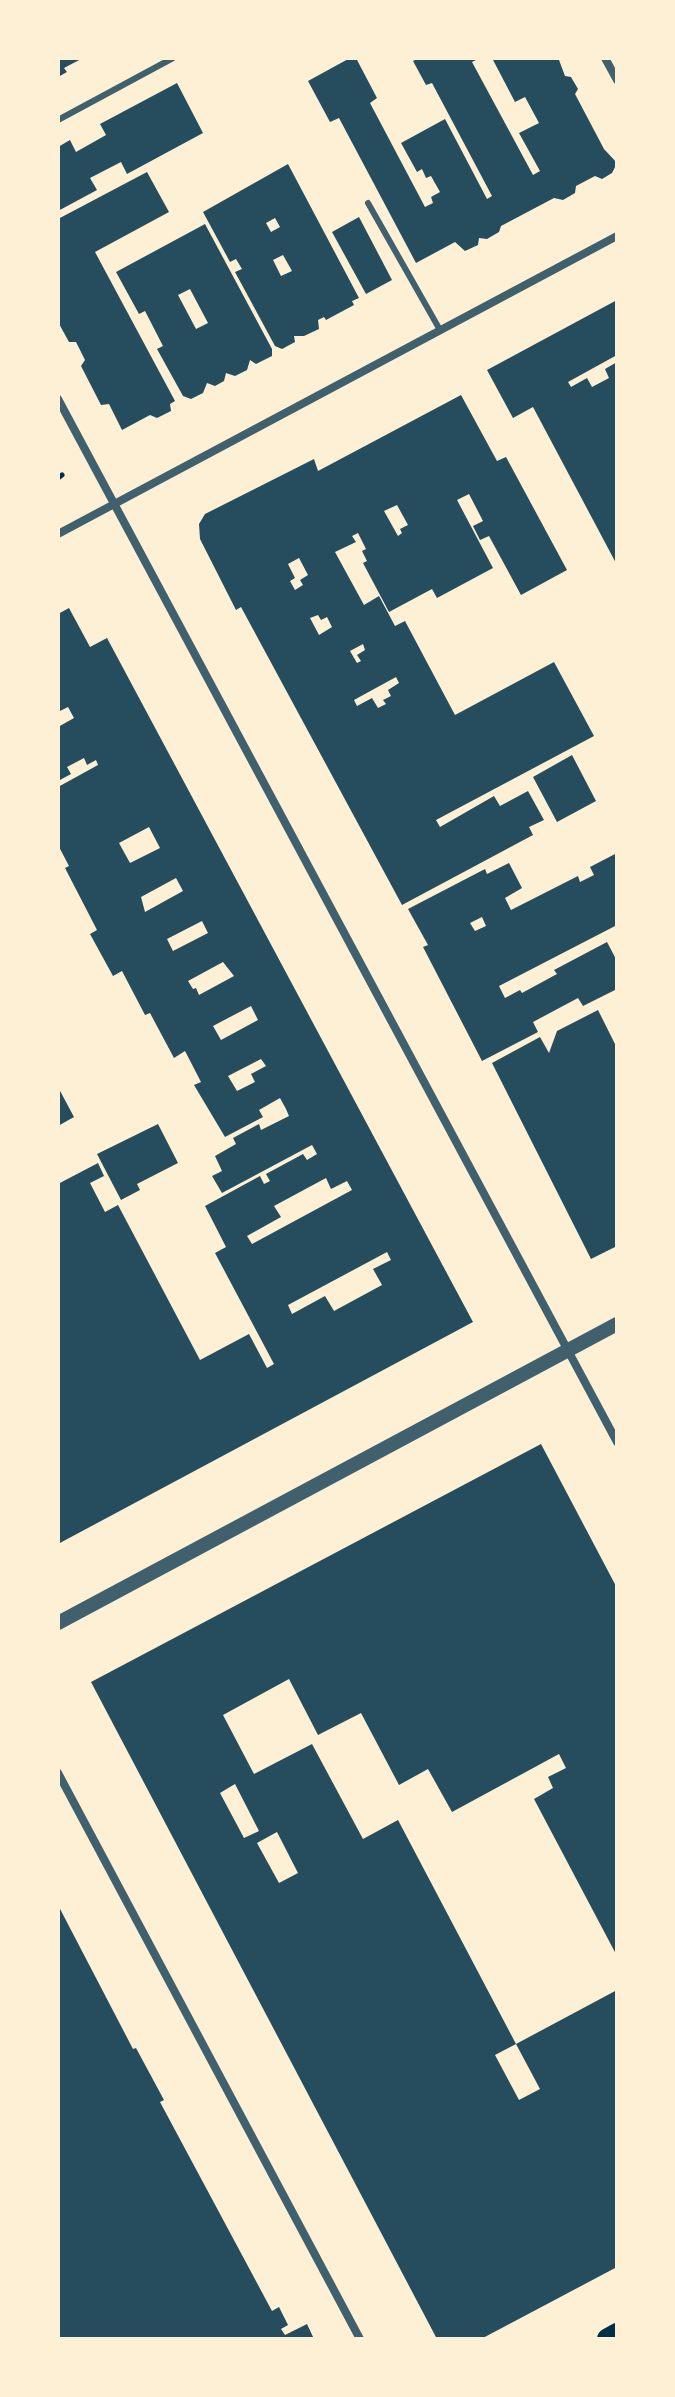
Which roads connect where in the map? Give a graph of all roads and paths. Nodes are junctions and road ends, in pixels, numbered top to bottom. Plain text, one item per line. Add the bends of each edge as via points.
1 (173, 58) edge
2 (605, 58) edge
3 (617, 80) edge
4 (58, 120) edge
5 (368, 203) dead end
6 (617, 236) edge
7 (440, 330) junction
8 (58, 399) edge
9 (113, 504) junction
10 (58, 534) edge
11 (617, 1324) edge
12 (567, 1350) junction
13 (617, 1442) edge
14 (58, 1623) edge
15 (58, 1773) edge
16 (617, 2334) edge
17 (360, 2339) edge
18 (608, 2339) edge

1 - 4 lane
2 - 3 street
5 - 7 lane
6 - 7 street
7 - 9 street
8 - 9 street
9 - 10 street
9 - 12 street
11 - 12 street
12 - 13 street
12 - 14 street
15 - 17 street
16 - 18 highway

